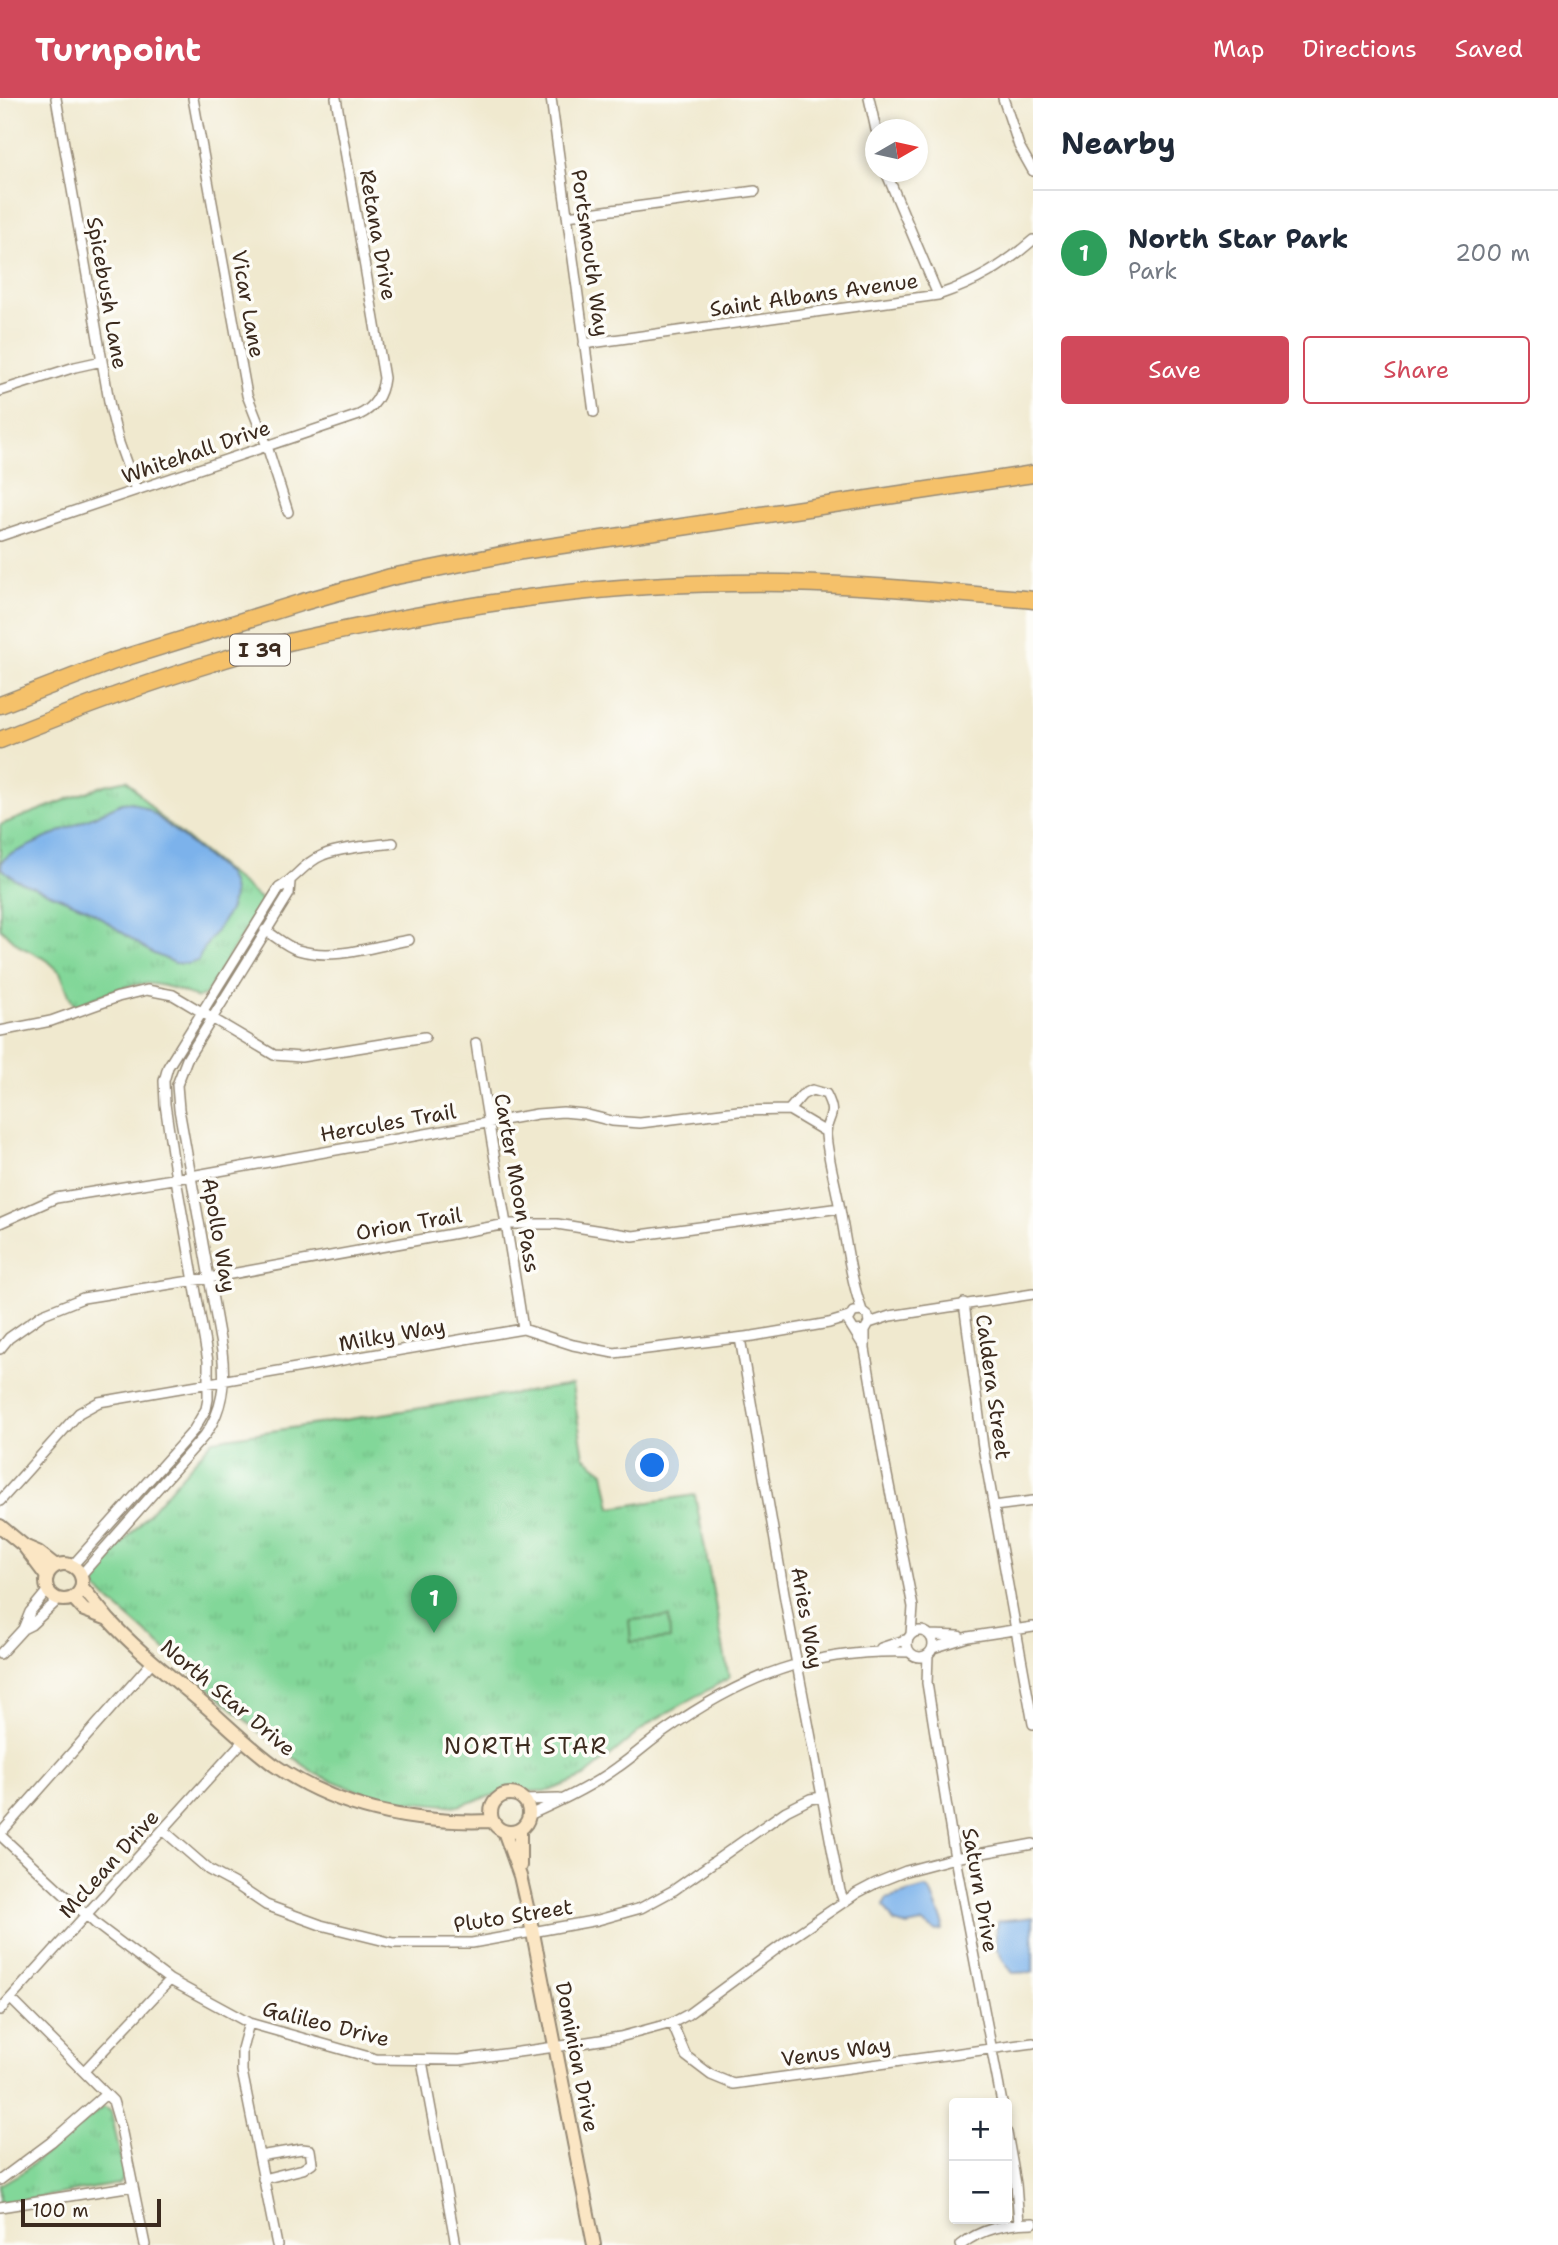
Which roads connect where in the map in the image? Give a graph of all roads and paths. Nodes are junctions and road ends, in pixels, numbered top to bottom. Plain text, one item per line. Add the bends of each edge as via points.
1 (56, 98) edge
2 (193, 98) edge
3 (336, 98) edge
4 (551, 98) edge
5 (869, 98) edge
6 (1003, 98) edge
7 (874, 119) edge
8 (1033, 171) edge
9 (890, 182) edge
10 (755, 191) dead end
11 (567, 216) junction
12 (1033, 240) edge
13 (938, 295) junction
14 (584, 344) junction
15 (102, 361) junction
16 (384, 379) joint
17 (0, 391) edge
18 (594, 412) dead end
19 (267, 446) junction
20 (1033, 473) edge
21 (136, 490) junction
22 (288, 512) dead end
23 (0, 537) edge
24 (1033, 600) edge
25 (0, 705) edge
26 (0, 740) edge
27 (393, 843) dead end
28 (290, 882) junction
29 (257, 925) junction
30 (267, 931) junction
31 (410, 940) dead end
32 (202, 1012) junction
33 (213, 1019) junction
34 (0, 1031) edge
35 (425, 1037) dead end
36 (476, 1044) dead end
37 (789, 1110) junction
38 (488, 1123) junction
39 (826, 1132) junction
40 (191, 1176) junction
41 (176, 1179) junction
42 (840, 1208) junction
43 (0, 1223) edge
44 (507, 1224) junction
45 (209, 1278) junction
46 (195, 1280) junction
47 (1033, 1294) edge
48 (964, 1303) junction
49 (859, 1320) junction
50 (523, 1329) junction
51 (740, 1338) junction
52 (0, 1349) edge
53 (223, 1382) junction
54 (209, 1384) junction
55 (0, 1501) edge
56 (1033, 1501) edge
57 (994, 1506) junction
58 (0, 1525) edge
59 (78, 1576) junction
60 (50, 1578) junction
61 (66, 1599) junction
62 (913, 1607) junction
63 (110, 1620) junction
64 (1033, 1627) edge
65 (23, 1629) junction
66 (1016, 1629) junction
67 (928, 1633) junction
68 (910, 1637) junction
69 (968, 1637) junction
70 (873, 1651) junction
71 (930, 1651) junction
72 (0, 1654) edge
73 (912, 1654) junction
74 (153, 1661) junction
75 (797, 1662) junction
76 (927, 1683) junction
77 (1033, 1724) edge
78 (244, 1740) junction
79 (822, 1797) junction
80 (564, 1798) junction
81 (524, 1800) junction
82 (492, 1806) junction
83 (528, 1815) junction
84 (450, 1819) junction
85 (492, 1821) junction
86 (520, 1829) junction
87 (163, 1830) junction
88 (504, 1831) junction
89 (0, 1834) edge
90 (1033, 1844) edge
91 (955, 1858) junction
92 (520, 1876) junction
93 (844, 1902) junction
94 (87, 1915) junction
95 (533, 1933) junction
96 (170, 1980) junction
97 (11, 1999) junction
98 (0, 2010) edge
99 (248, 2022) junction
100 (672, 2023) junction
101 (1033, 2043) edge
102 (555, 2047) junction
103 (992, 2048) junction
104 (422, 2061) junction
105 (84, 2071) junction
106 (106, 2094) junction
107 (1001, 2098) edge
108 (259, 2156) junction
109 (1012, 2161) edge
110 (263, 2179) junction
111 (0, 2180) edge
112 (133, 2186) junction
113 (0, 2207) edge
114 (1019, 2223) junction
115 (1033, 2223) edge
116 (145, 2245) edge
117 (277, 2245) edge
118 (456, 2245) edge
119 (594, 2245) edge
120 (961, 2245) edge

1 - 15 street, Spicebush Lane
2 - 19 street, Vicar Lane via 247,395
3 - 16 street, Retana Drive
4 - 11 street, Portsmouth Way
5 - 7 street
6 - 8 street via 1018,146
9 - 13 street
10 - 11 street
11 - 14 street, Portsmouth Way
12 - 13 street, Saint Albans Avenue via 978,280
13 - 14 street, Saint Albans Avenue
14 - 18 street, Portsmouth Way
15 - 17 street
15 - 21 street, Spicebush Lane via 119,443
16 - 19 street, Whitehall Drive via 377,400 367,411
19 - 21 street, Whitehall Drive
19 - 22 street, Vicar Lane
20 - 25 highway, I 39 via 522,551 391,577 114,661
21 - 23 street, Whitehall Drive
24 - 26 highway, I 39 via 868,586 730,583 519,599 429,612 227,659
27 - 28 street, Apollo Way via 323,855
28 - 29 street, Apollo Way via 279,888
28 - 30 street, Apollo Way via 289,894
29 - 30 street
29 - 32 street, Apollo Way
30 - 31 street via 296,950 318,954
30 - 33 street, Apollo Way
32 - 33 street
32 - 34 street via 173,995 147,990 51,1021
32 - 41 street, Apollo Way via 172,1059 164,1081
33 - 35 street via 274,1055 301,1057
33 - 40 street, Apollo Way via 182,1068 177,1085
36 - 38 street, Carter Moon Pass
37 - 38 street, Hercules Trail via 639,1123 563,1112
37 - 39 street
37 - 39 street via 812,1090 826,1094 833,1114
38 - 40 street, Hercules Trail
38 - 44 street, Carter Moon Pass
39 - 42 street
40 - 41 street, Hercules Trail
40 - 45 street, Apollo Way
41 - 43 street, Hercules Trail via 56,1198
41 - 46 street, Apollo Way
42 - 44 street, Orion Trail via 633,1236 557,1224
42 - 49 street
44 - 45 street, Orion Trail
44 - 50 street, Carter Moon Pass
45 - 46 street, Orion Trail
45 - 53 street, Apollo Way
46 - 52 street, Orion Trail via 83,1298 43,1314
46 - 54 street, Apollo Way
47 - 48 street, Milky Way
48 - 49 street, Milky Way
48 - 57 street, Caldera Street
49 - 51 street, Milky Way
49 - 62 street
50 - 51 street, Milky Way via 614,1353
50 - 53 street, Milky Way
51 - 75 street, Aries Way
53 - 54 street, Milky Way
53 - 59 street, Apollo Way via 222,1402 205,1435
54 - 55 street, Milky Way via 84,1408
54 - 59 street, Apollo Way via 206,1409 192,1431
56 - 57 street
57 - 66 street, Caldera Street
58 - 60 street
59 - 60 street via 67,1564
59 - 61 street
59 - 63 street, North Star Drive
60 - 61 street, North Star Drive
60 - 65 street
61 - 63 street, North Star Drive
61 - 65 street
62 - 67 street
62 - 68 street
63 - 74 street, North Star Drive
64 - 66 street
65 - 72 street
66 - 69 street
66 - 77 street, Caldera Street
67 - 68 street via 918,1631
67 - 69 street
67 - 71 street
68 - 70 street
68 - 73 street via 907,1646
69 - 71 street
70 - 73 street
70 - 75 street
71 - 73 street via 921,1657
71 - 76 street, Saturn Drive
73 - 76 street, Saturn Drive
74 - 78 street, North Star Drive
74 - 89 street
75 - 79 street, Aries Way
75 - 80 street via 709,1702 605,1777
76 - 91 street, Saturn Drive
78 - 84 street, North Star Drive via 298,1780 338,1800 388,1814
78 - 87 street, McLean Drive
79 - 93 street, Aries Way
79 - 95 street, Pluto Street via 777,1816 674,1890 641,1908
80 - 81 street
80 - 83 street
81 - 82 street via 509,1794
81 - 83 street
82 - 84 street, North Star Drive
82 - 85 street
83 - 86 street
84 - 85 street, North Star Drive
85 - 88 street
86 - 88 street
86 - 92 street, Dominion Drive
87 - 94 street, McLean Drive
87 - 95 street, Pluto Street via 209,1870 266,1905 321,1925 394,1943 471,1943
88 - 92 street, Dominion Drive
89 - 94 street, Galileo Drive
90 - 91 street, Galileo Drive
91 - 93 street, Galileo Drive via 906,1871
91 - 103 street, Saturn Drive
92 - 95 street, Dominion Drive
93 - 100 street, Galileo Drive
94 - 96 street, Galileo Drive
94 - 97 street, McLean Drive
95 - 102 street, Dominion Drive
96 - 99 street, Galileo Drive
96 - 105 street
97 - 98 street, McLean Drive
97 - 105 street
99 - 104 street, Galileo Drive via 376,2059
99 - 108 street via 242,2071
100 - 102 street, Galileo Drive
100 - 103 street, Venus Way via 686,2056 711,2075 733,2084
101 - 103 street, Venus Way
102 - 104 street, Galileo Drive
102 - 119 street, Dominion Drive
103 - 107 street, Saturn Drive
104 - 118 street
105 - 106 street
106 - 111 street
106 - 112 street via 117,2111
108 - 110 street
108 - 110 street via 302,2149 310,2150 312,2157 312,2163 303,2169
109 - 114 street
110 - 117 street
112 - 113 street
112 - 116 street
114 - 115 street
114 - 120 street via 985,2231

